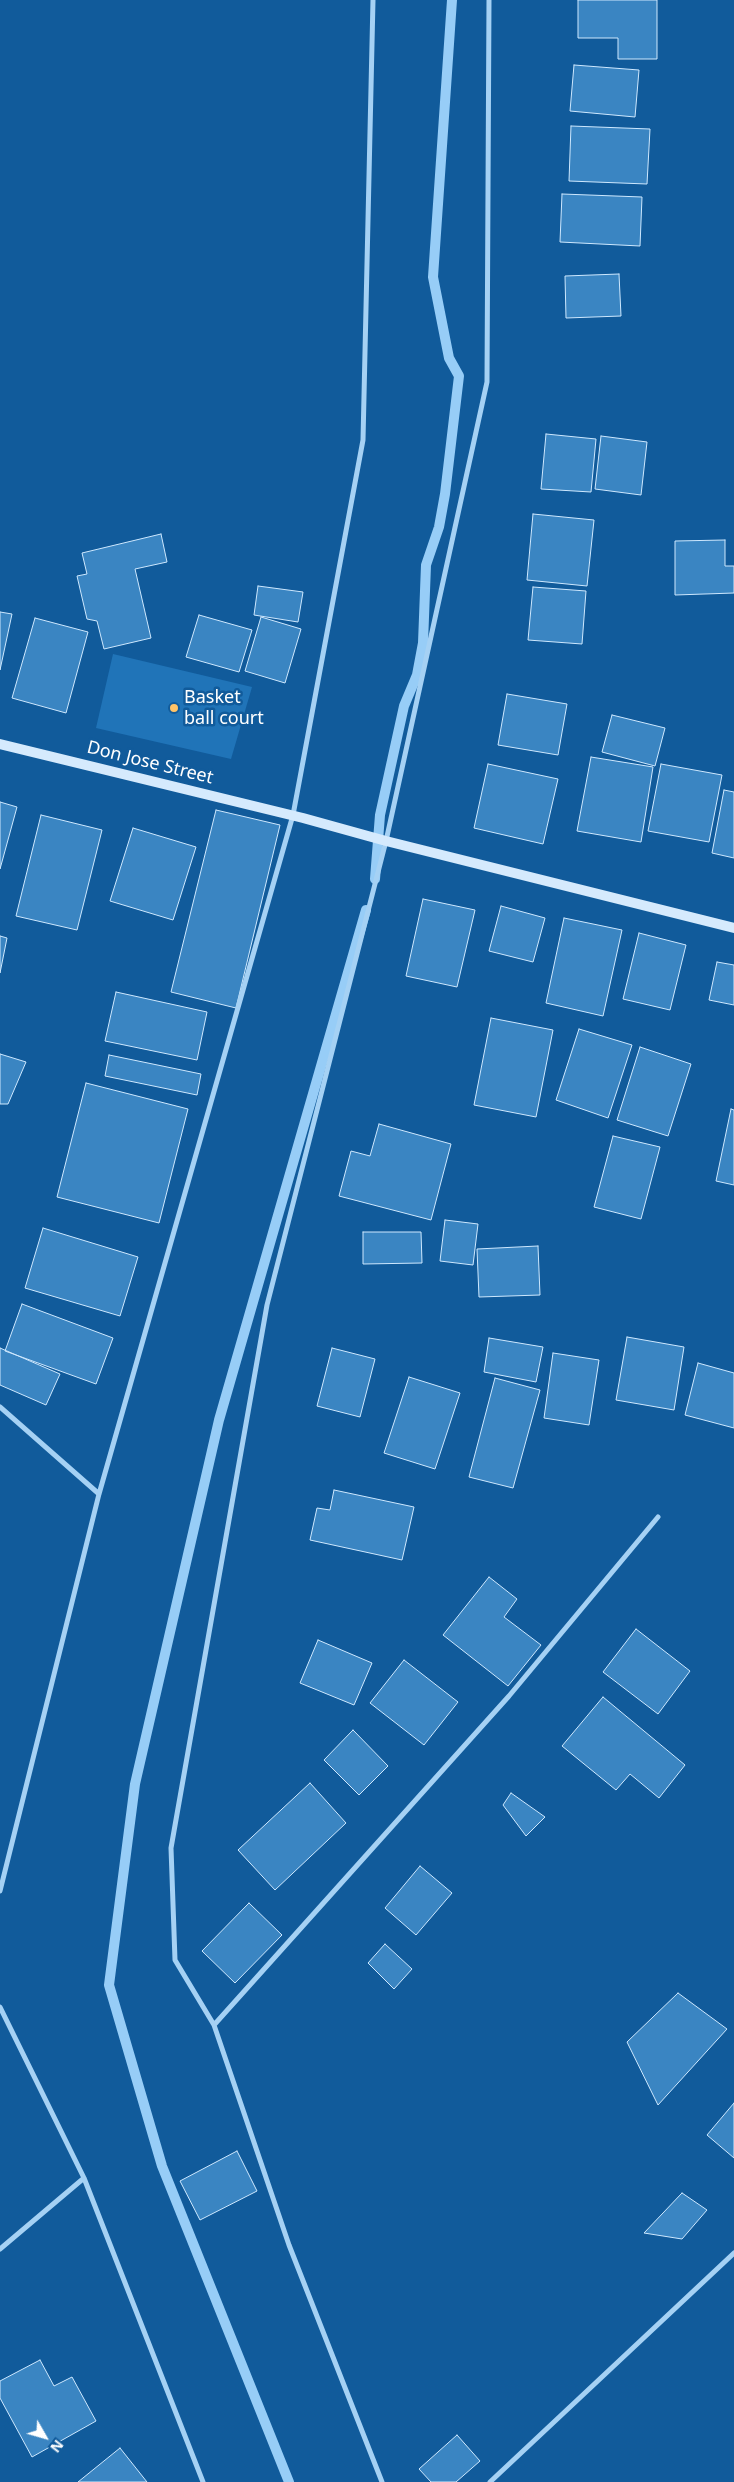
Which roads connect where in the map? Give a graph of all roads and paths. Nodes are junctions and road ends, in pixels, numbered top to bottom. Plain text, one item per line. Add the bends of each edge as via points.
1 (373, 0) edge
2 (489, 0) edge
3 (0, 744) edge
4 (293, 815) junction
5 (384, 841) junction
6 (734, 928) edge
7 (0, 1407) edge
8 (99, 1494) junction
9 (658, 1517) dead end
10 (0, 1891) edge
11 (0, 2007) edge
12 (214, 2024) junction
13 (84, 2178) junction
14 (0, 2249) edge
15 (734, 2253) edge
16 (203, 2482) edge
17 (382, 2482) edge
18 (490, 2482) edge

1 - 4 street via 363,440
2 - 5 street via 487,382
3 - 4 street, Don Jose Street
4 - 5 street, Don Jose Street
4 - 8 street
5 - 6 street, Don Jose Street
5 - 12 street via 267,1305 171,1848 175,1960
7 - 8 street
8 - 10 street
9 - 12 street via 509,1696
11 - 13 street
12 - 17 street via 289,2245
13 - 14 street
13 - 16 street
15 - 18 street

